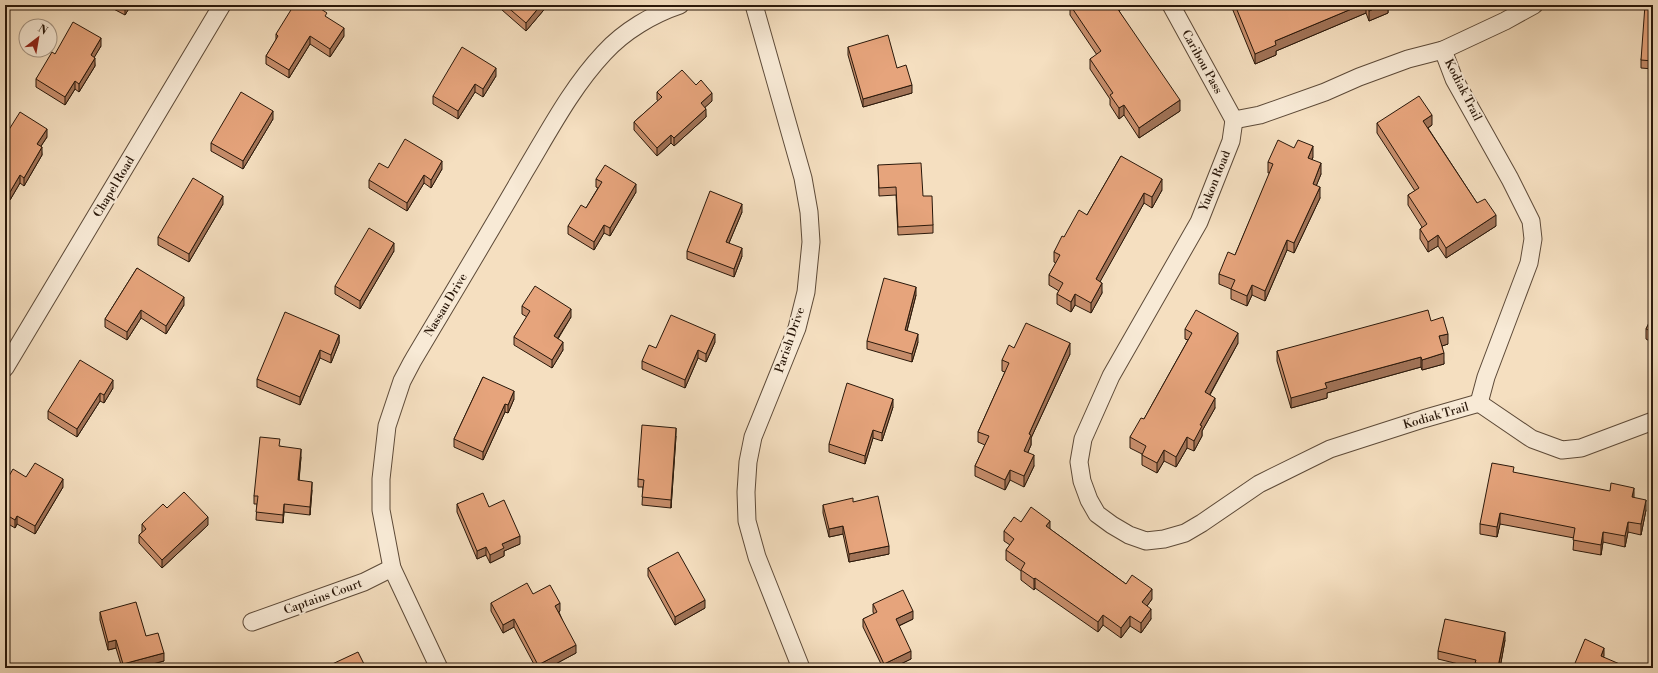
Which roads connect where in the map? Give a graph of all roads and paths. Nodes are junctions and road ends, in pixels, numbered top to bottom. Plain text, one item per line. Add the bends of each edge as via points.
1 (222, 5) edge
2 (680, 5) edge
3 (754, 5) edge
4 (1171, 5) edge
5 (1534, 5) edge
6 (1443, 50) junction
7 (1234, 120) junction
8 (5, 368) edge
9 (1479, 403) junction
10 (1653, 420) edge
11 (1112, 525) joint
12 (392, 568) junction
13 (252, 622) dead end
14 (439, 668) edge
15 (802, 668) edge

1 - 8 street, Chapel Road
2 - 12 street, Nassau Drive via 663,11 622,36 586,73 543,141 402,381 386,426 381,479 381,510
3 - 15 street, Parish Drive via 803,178 811,242 806,292 797,328 753,437 746,492 748,521 757,557
4 - 7 street, Caribou Pass
5 - 6 street
6 - 7 street via 1408,59 1325,92
6 - 9 street, Kodiak Trail via 1454,79 1531,221 1533,239 1529,263 1486,377
7 - 11 street, Yukon Road via 1231,141 1199,222 1111,376 1084,438 1078,462 1082,481 1097,514
9 - 10 street via 1532,439 1562,450 1581,448
9 - 11 street, Kodiak Trail via 1330,449 1259,484 1185,533 1146,541
12 - 13 street, Captains Court via 364,582
12 - 14 street, Nassau Drive

